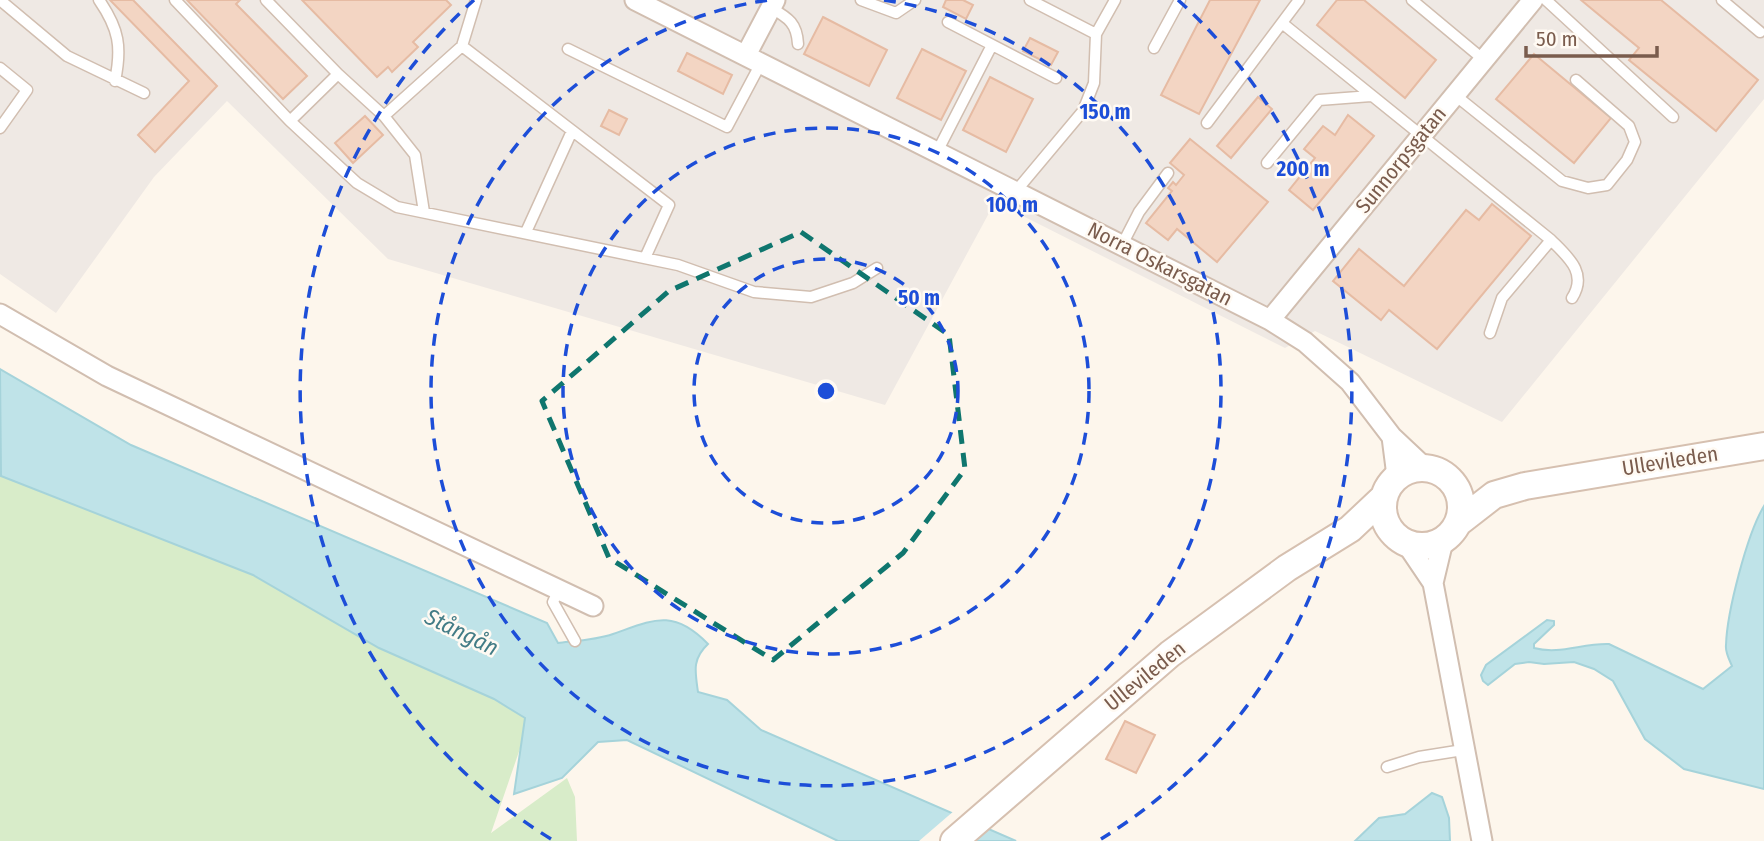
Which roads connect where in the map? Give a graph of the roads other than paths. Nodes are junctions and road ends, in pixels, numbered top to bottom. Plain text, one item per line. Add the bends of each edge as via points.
1 (0, 0) edge
2 (99, 0) edge
3 (175, 0) edge
4 (266, 0) edge
5 (476, 0) edge
6 (635, 0) edge
7 (860, 0) edge
8 (915, 0) edge
9 (1030, 0) edge
10 (1115, 0) edge
11 (1180, 0) edge
12 (1300, 0) edge
13 (1412, 0) edge
14 (1533, 0) edge
15 (1546, 0) edge
16 (1722, 0) edge
17 (773, 4) edge
18 (947, 22) dead end
19 (1282, 23) junction
20 (1760, 32) dead end
21 (1096, 34) junction
22 (799, 44) dead end
23 (992, 45) junction
24 (462, 46) junction
25 (1154, 48) dead end
26 (568, 49) dead end
27 (754, 59) junction
28 (1483, 60) junction
29 (0, 68) edge
30 (338, 74) junction
31 (1056, 78) dead end
32 (1576, 80) dead end
33 (115, 81) junction
34 (144, 93) dead end
35 (1455, 95) junction
36 (1371, 96) junction
37 (384, 116) junction
38 (1673, 117) dead end
39 (290, 121) junction
40 (1207, 123) dead end
41 (0, 128) edge
42 (572, 131) junction
43 (1420, 136) junction
44 (937, 152) junction
45 (1267, 163) dead end
46 (1168, 173) dead end
47 (1016, 191) junction
48 (425, 212) junction
49 (526, 232) junction
50 (1551, 240) junction
51 (1122, 245) junction
52 (645, 258) junction
53 (877, 268) dead end
54 (1572, 298) dead end
55 (0, 314) edge
56 (1270, 320) junction
57 (1490, 333) dead end
58 (1392, 437) junction
59 (1764, 446) edge
60 (1425, 468) junction
61 (1455, 485) junction
62 (1391, 486) junction
63 (1494, 495) junction
64 (1350, 529) junction
65 (1451, 532) junction
66 (1398, 537) junction
67 (1433, 583) junction
68 (559, 589) junction
69 (593, 606) dead end
70 (575, 641) dead end
71 (1463, 750) junction
72 (1387, 767) dead end
73 (954, 841) edge
74 (1482, 841) edge

1 - 33 lane via 67,56
2 - 33 lane via 111,18 121,51
3 - 39 lane
4 - 30 lane
5 - 24 lane
6 - 27 street, Norra Oskarsgatan
7 - 8 lane via 896,13
9 - 21 lane
10 - 21 lane
11 - 25 lane
12 - 19 lane
13 - 28 lane
14 - 28 street, Sunnorpsgatan
15 - 38 lane
16 - 20 lane
17 - 22 lane via 792,22
17 - 27 street
18 - 23 lane
19 - 36 lane
19 - 40 lane
21 - 47 lane via 1094,83 1083,111
23 - 31 lane
23 - 44 lane
24 - 37 lane
24 - 42 lane
26 - 27 lane via 727,127
27 - 44 street, Norra Oskarsgatan
28 - 35 street, Sunnorpsgatan
29 - 41 lane via 27,90
30 - 37 lane
30 - 39 lane
32 - 35 lane via 1629,126 1634,142 1627,160 1607,184 1588,188 1562,181
33 - 34 lane
35 - 43 street, Sunnorpsgatan
36 - 43 lane
36 - 45 lane via 1319,100
37 - 48 lane via 415,155
39 - 48 lane via 357,183 397,207
42 - 49 lane
42 - 52 lane via 669,205
43 - 50 lane
43 - 56 street, Sunnorpsgatan
44 - 47 street, Norra Oskarsgatan
46 - 51 lane
47 - 51 street, Norra Oskarsgatan
48 - 49 lane
49 - 52 lane
50 - 54 lane via 1578,271 1579,287
50 - 57 lane via 1502,298
51 - 56 street, Norra Oskarsgatan
52 - 53 lane via 754,292 811,297 853,283
55 - 68 street via 107,376
56 - 58 street, Norra Oskarsgatan via 1305,342 1350,382
58 - 60 street, Norra Oskarsgatan
58 - 62 street
59 - 63 main road, Ullevileden via 1551,480
60 - 61 main road via 1441,473
60 - 62 main road via 1410,470
61 - 63 main road, Ullevileden
61 - 65 main road via 1462,507
62 - 64 main road, Ullevileden
62 - 66 main road via 1383,515
63 - 65 main road, Ullevileden
64 - 66 main road
64 - 73 main road, Ullevileden via 1211,622
65 - 66 main road via 1421,547
65 - 67 street
66 - 67 street
67 - 71 street
68 - 69 street
68 - 70 lane via 553,602
71 - 72 lane
71 - 74 street

